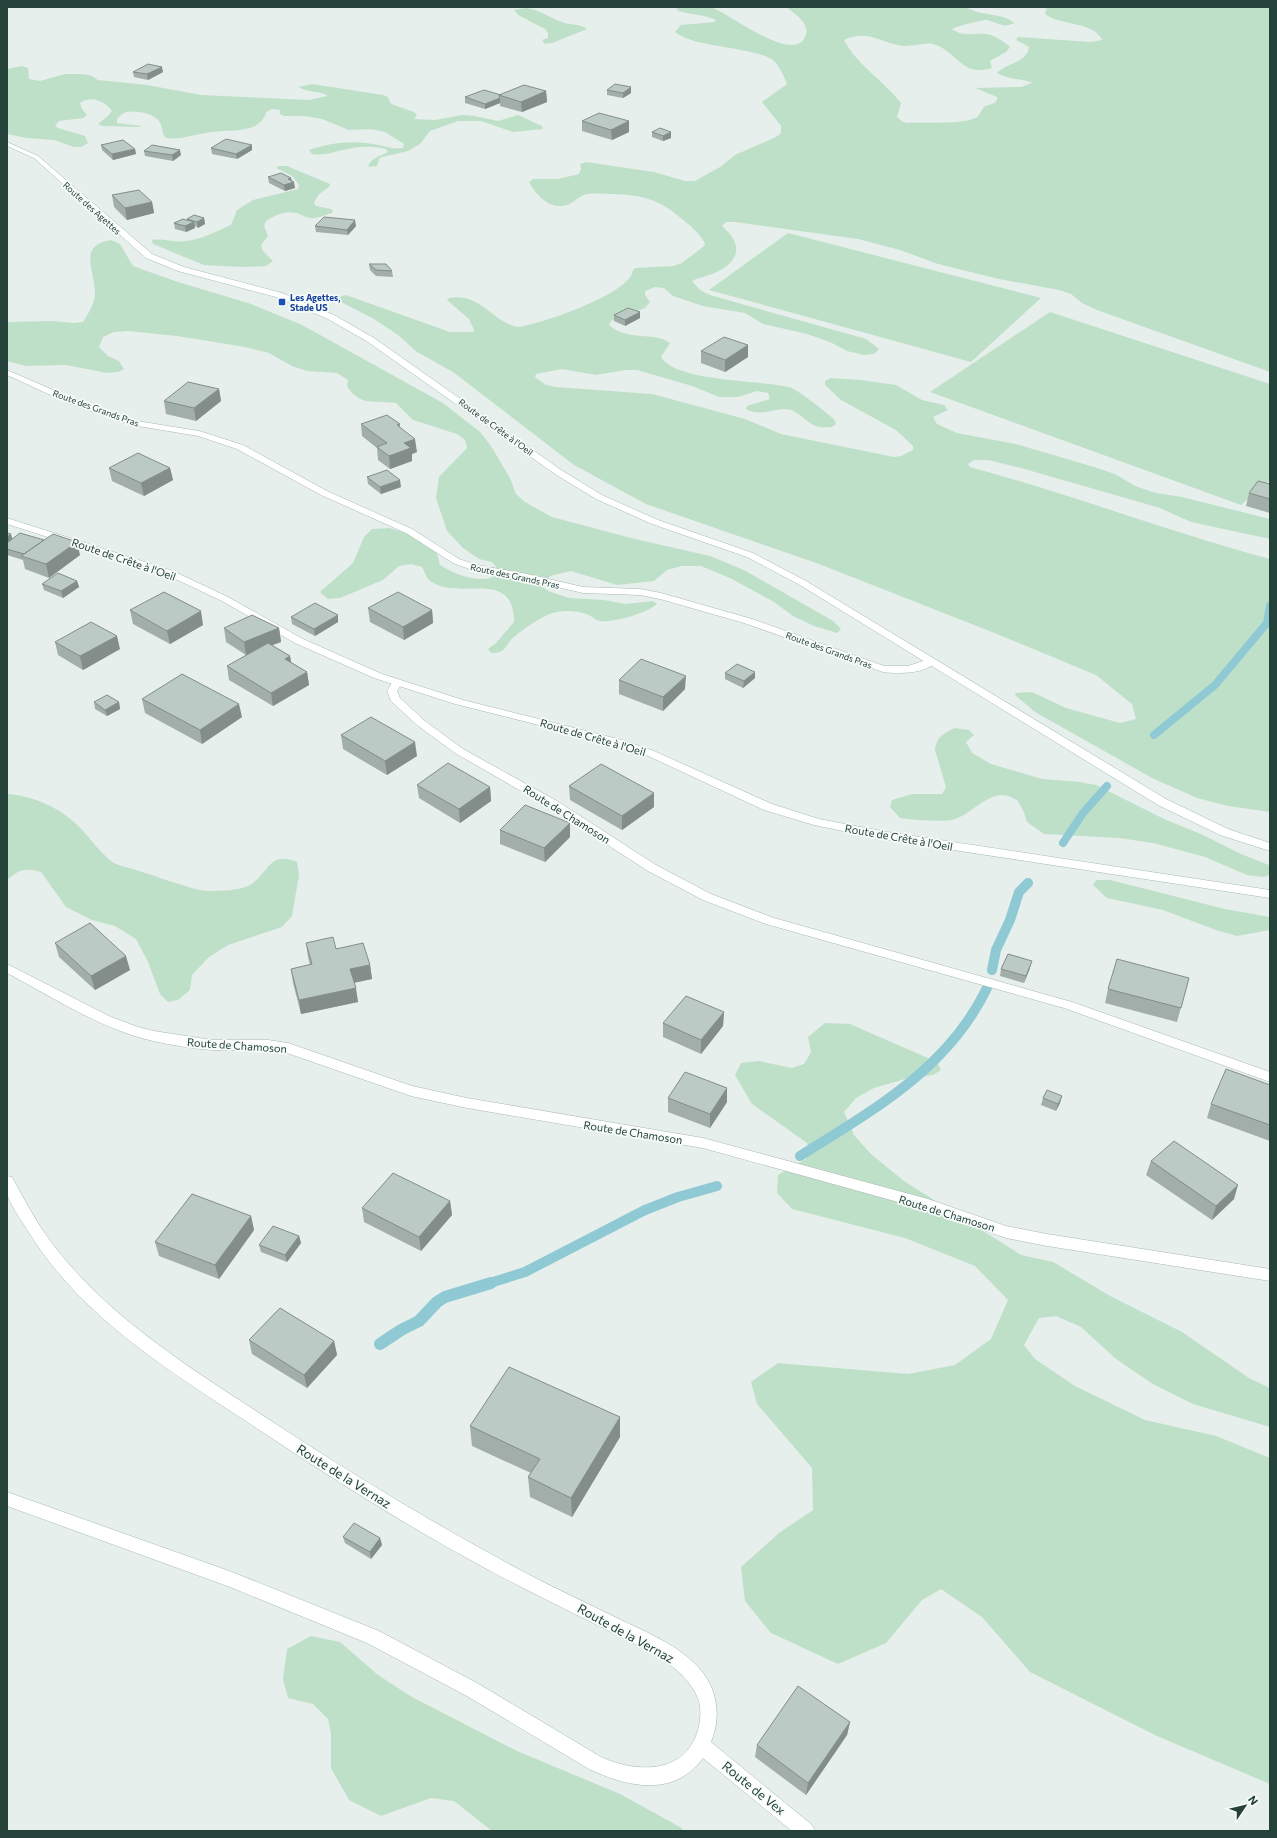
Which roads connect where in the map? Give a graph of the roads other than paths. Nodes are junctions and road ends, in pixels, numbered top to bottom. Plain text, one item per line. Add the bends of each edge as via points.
1 (7, 144) edge
2 (180, 269) joint
3 (7, 372) edge
4 (7, 521) edge
5 (932, 661) junction
6 (397, 684) junction
7 (1270, 847) edge
8 (1270, 894) edge
9 (7, 968) edge
10 (1270, 1078) edge
11 (7, 1181) edge
12 (1270, 1274) edge
13 (7, 1499) edge
14 (701, 1745) junction
15 (806, 1831) edge

1 - 2 street, Route des Agettes via 36,157 140,250 154,259
2 - 5 street, Route de Crête à l'Oeil via 267,291 331,317 371,340 583,488 632,513 763,561
3 - 5 street, Route des Grands Pras via 71,400 135,423 199,434 240,447 324,493 409,530 456,561 475,568 583,590 640,592 661,596 748,621 883,669 910,670
4 - 6 street, Route de Crête à l'Oeil via 170,573 225,599 299,641
5 - 7 street, Route de Crête à l'Oeil via 1162,802 1224,832
6 - 8 street, Route de Crête à l'Oeil via 484,709 618,742 768,807 818,822 894,838
6 - 10 street, Route de Chamoson via 392,691 395,699 463,754 553,804 652,868 707,897 770,921 1068,1005
9 - 12 street, Route de Chamoson via 107,1020 154,1036 212,1045 268,1045 288,1048 411,1091 703,1143 928,1205 1006,1232
11 - 14 street, Route de la Vernaz via 33,1227 56,1257 90,1296 146,1345 288,1441 408,1516 526,1582 657,1646 686,1667 704,1691 708,1703 710,1717
13 - 14 street, Route de la Vernaz via 232,1580 373,1637 439,1671 595,1763 615,1772 628,1776 669,1773 687,1762
14 - 15 street, Route de Vex

